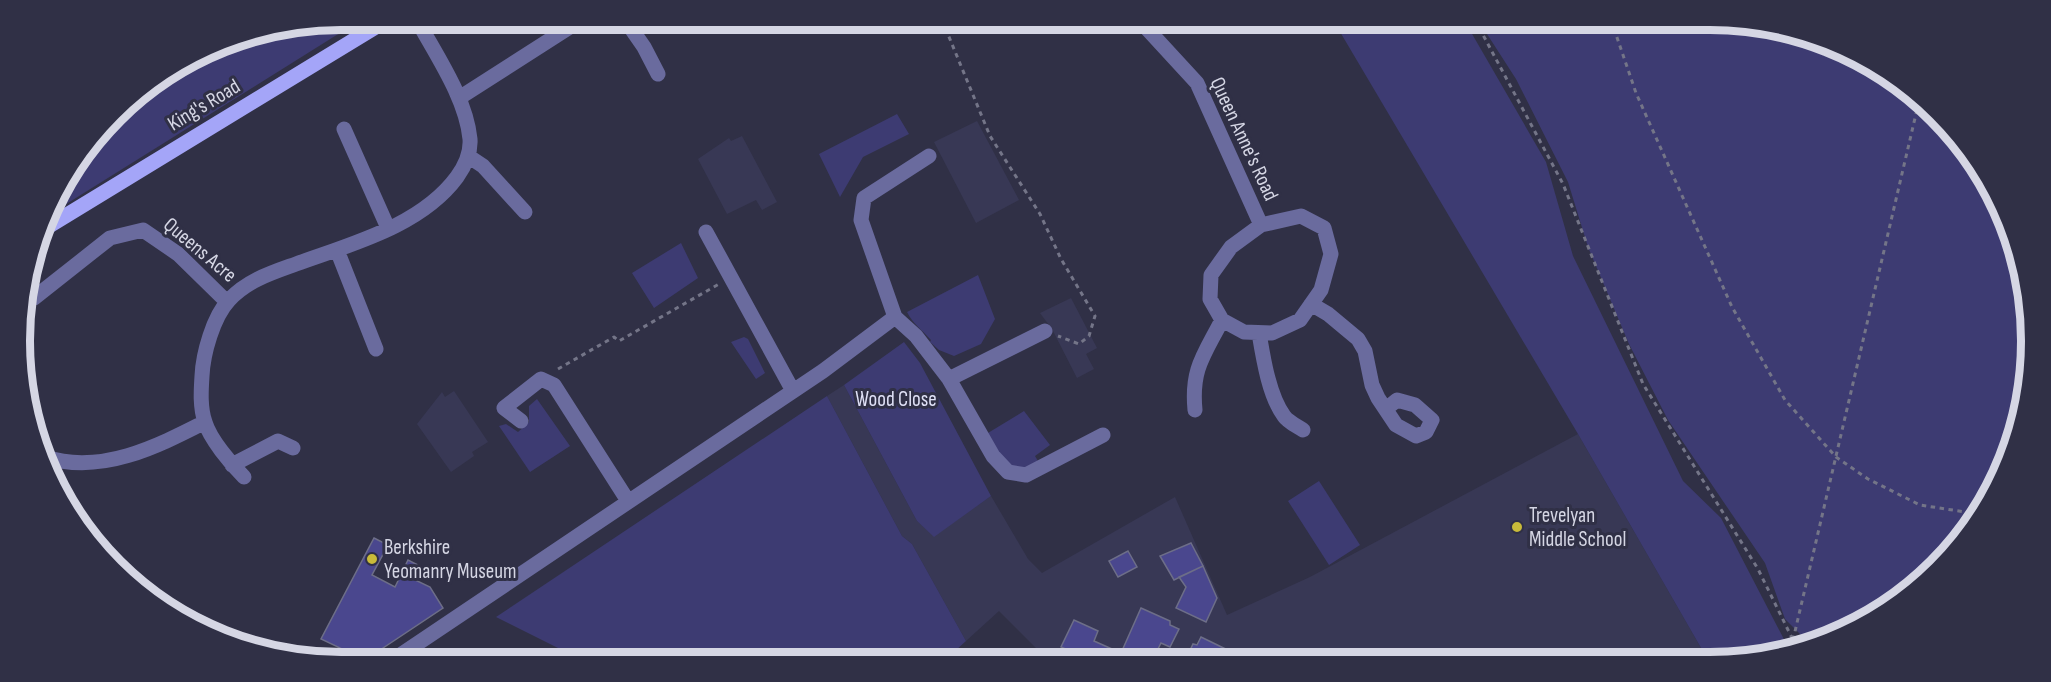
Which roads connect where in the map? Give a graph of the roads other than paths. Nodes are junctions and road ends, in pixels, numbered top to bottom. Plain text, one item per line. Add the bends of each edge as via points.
1 (371, 30) edge
2 (422, 30) edge
3 (565, 30) edge
4 (632, 30) edge
5 (1148, 30) edge
6 (658, 74) dead end
7 (459, 98) junction
8 (344, 129) dead end
9 (468, 156) junction
10 (929, 156) dead end
11 (525, 212) dead end
12 (54, 223) edge
13 (1261, 225) junction
14 (388, 228) junction
15 (706, 232) dead end
16 (336, 250) junction
17 (33, 298) edge
18 (228, 302) junction
19 (1311, 304) junction
20 (895, 317) junction
21 (1222, 320) junction
22 (1045, 331) road end
23 (1259, 333) junction
24 (376, 349) dead end
25 (949, 379) junction
26 (793, 391) junction
27 (1386, 409) dead end
28 (1195, 410) dead end
29 (521, 421) dead end
30 (205, 422) junction
31 (1303, 430) dead end
32 (1103, 435) dead end
33 (293, 448) dead end
34 (54, 459) edge
35 (232, 465) junction
36 (244, 477) dead end
37 (628, 501) junction
38 (405, 652) edge

1 - 12 main road, King's Road
2 - 7 street
3 - 7 street
4 - 6 street
5 - 13 street, Queen Anne's Road via 1197,83
7 - 9 street via 470,140
8 - 14 street
9 - 11 street via 483,166
9 - 14 street, Queens Acre via 445,193 422,212
10 - 20 street via 864,198 861,220
13 - 19 street, Queen Anne's Road via 1301,216 1324,228 1331,254 1321,290
13 - 21 street, Queen Anne's Road via 1231,247 1211,275 1210,299
14 - 16 street, Queens Acre
15 - 26 street
16 - 18 street, Queens Acre via 254,279
16 - 24 street
17 - 18 street, Queens Acre via 110,238 142,230 178,254
18 - 30 street, Queens Acre via 203,360 201,392
19 - 23 street, Queen Anne's Road via 1300,320 1272,333
19 - 27 street via 1358,339 1365,351 1372,385
20 - 25 street via 916,336
20 - 26 street
21 - 23 street via 1244,332
21 - 28 street via 1195,376
22 - 25 street
23 - 31 street via 1275,399 1284,417
25 - 32 street via 993,456 1008,472 1026,476
26 - 37 street
29 - 37 street via 504,408 541,379 554,386
30 - 34 street via 157,447 104,463
30 - 35 street, Queens Acre
33 - 35 street via 278,441
35 - 36 street, Queens Acre
37 - 38 street

